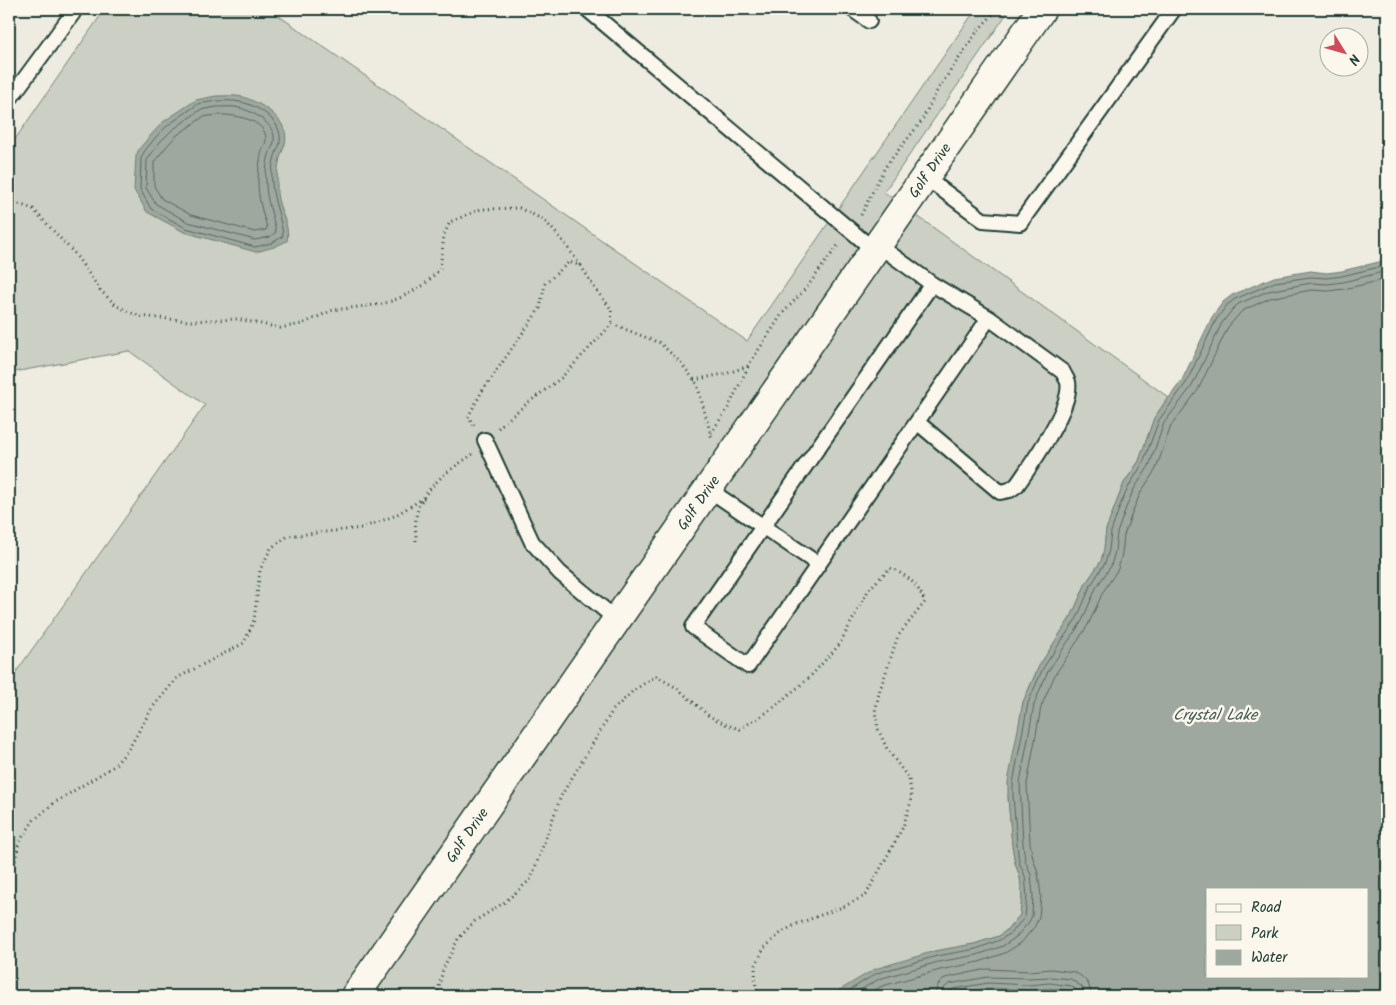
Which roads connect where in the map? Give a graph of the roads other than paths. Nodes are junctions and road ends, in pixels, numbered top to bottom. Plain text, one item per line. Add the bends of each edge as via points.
1 (72, 9) edge
2 (587, 9) edge
3 (852, 9) edge
4 (1042, 9) edge
5 (1174, 9) edge
6 (869, 21) dead end
7 (9, 100) edge
8 (925, 177) junction
9 (876, 247) junction
10 (932, 284) junction
11 (989, 318) junction
12 (917, 422) junction
13 (485, 440) road end
14 (714, 480) junction
15 (763, 527) junction
16 (818, 564) junction
17 (617, 620) junction
18 (356, 996) edge

1 - 7 lane
2 - 9 lane
3 - 6 lane
4 - 8 street, Golf Drive
5 - 8 lane via 1020,223 983,220
8 - 9 street, Golf Drive
9 - 10 lane
9 - 14 street, Golf Drive
10 - 11 lane
10 - 15 lane
11 - 12 lane
11 - 12 lane via 1063,372 1068,383 1066,400 1047,442 1017,485 1000,492
12 - 16 lane
13 - 17 lane via 532,542 560,573
14 - 15 lane
14 - 17 street, Golf Drive
15 - 16 lane
15 - 16 lane via 693,627 748,666
17 - 18 street, Golf Drive

